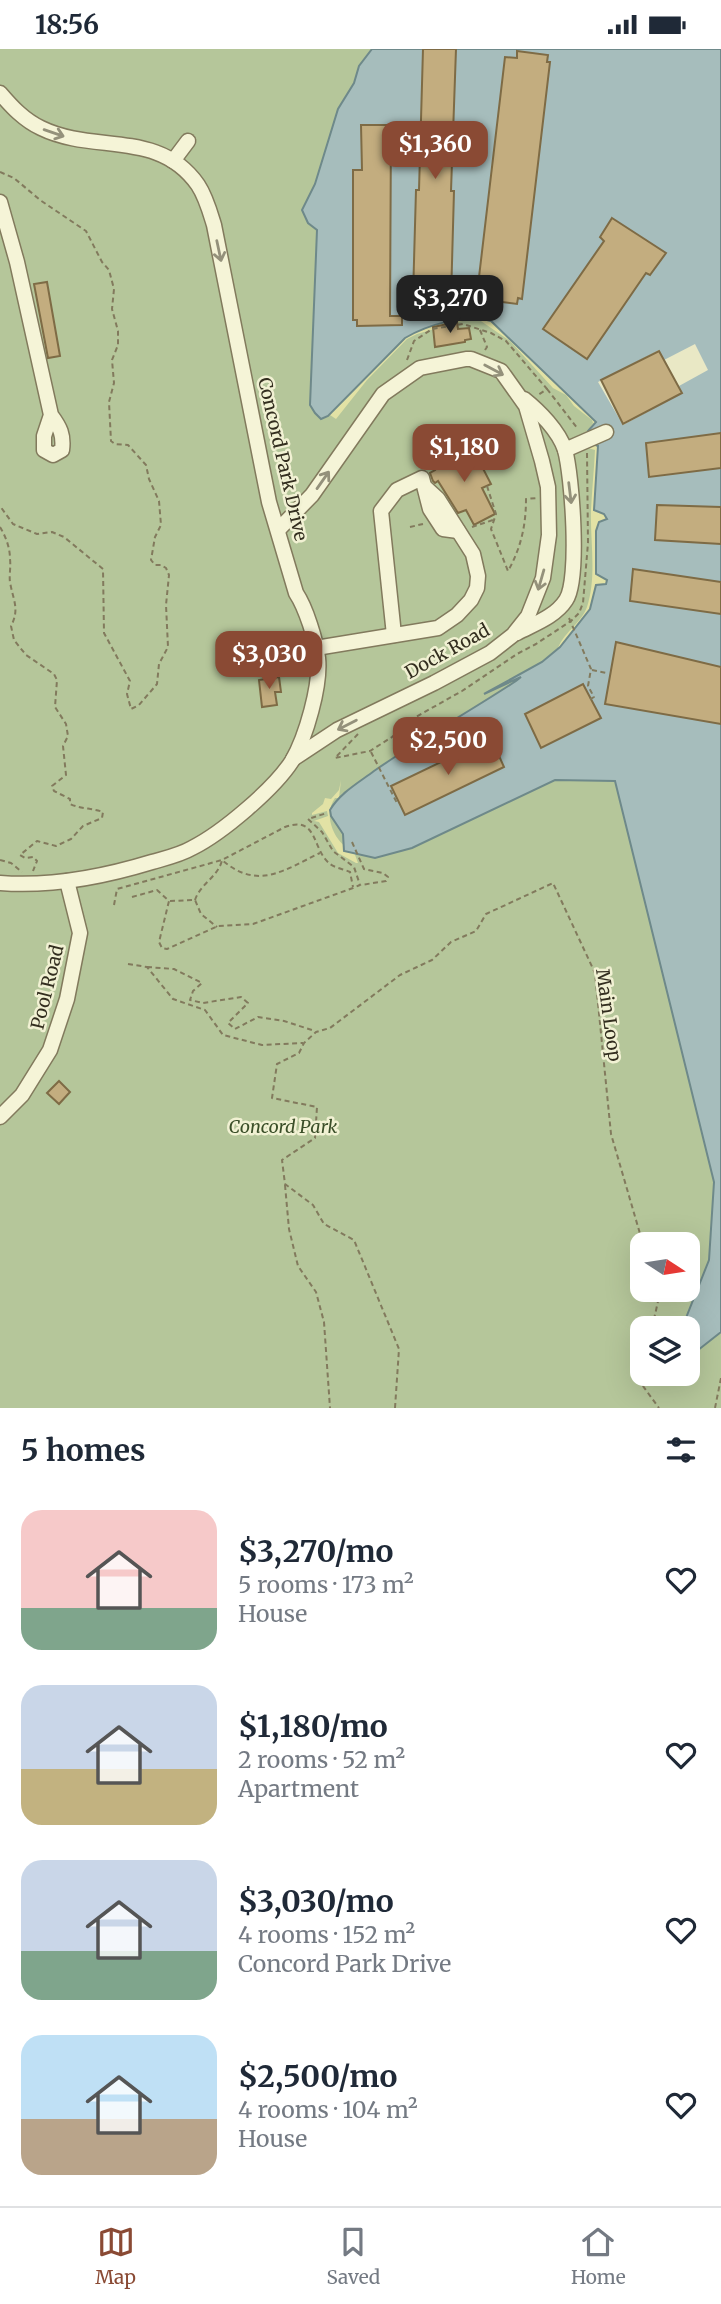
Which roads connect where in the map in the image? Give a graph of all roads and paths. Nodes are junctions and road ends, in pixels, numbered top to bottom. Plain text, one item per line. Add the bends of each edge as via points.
1 (0, 93) edge
2 (188, 141) dead end
3 (173, 161) junction
4 (0, 172) edge
5 (0, 202) edge
6 (480, 329) dead end
7 (477, 362) junction
8 (547, 389) dead end
9 (518, 394) junction
10 (51, 415) dead end
11 (606, 432) dead end
12 (584, 441) junction
13 (565, 450) junction
14 (486, 486) dead end
15 (587, 493) dead end
16 (536, 498) dead end
17 (0, 506) edge
18 (494, 520) junction
19 (0, 527) edge
20 (278, 530) junction
21 (458, 531) junction
22 (394, 635) junction
23 (513, 635) junction
24 (316, 648) junction
25 (591, 670) junction
26 (607, 673) dead end
27 (589, 700) dead end
28 (360, 719) junction
29 (370, 751) junction
30 (292, 760) junction
31 (397, 803) dead end
32 (327, 813) dead end
33 (352, 842) dead end
34 (321, 852) junction
35 (222, 860) junction
36 (361, 863) junction
37 (355, 867) junction
38 (31, 875) dead end
39 (67, 881) junction
40 (0, 883) edge
41 (360, 885) junction
42 (353, 888) junction
43 (132, 897) dead end
44 (195, 900) junction
45 (169, 901) junction
46 (114, 905) dead end
47 (217, 927) junction
48 (128, 964) dead end
49 (147, 967) junction
50 (316, 1032) junction
51 (304, 1043) junction
52 (0, 1117) edge
53 (285, 1184) junction
54 (640, 1232) edge
55 (721, 1378) edge
56 (643, 1386) edge
57 (330, 1408) edge
58 (395, 1408) edge
59 (659, 1408) edge
60 (715, 1408) edge

1 -> 3 street, Concord Park Drive via 40,128 83,140 146,148
2 - 3 street
3 -> 20 street, Concord Park Drive via 199,186 214,225
4 - 17 path via 86,231 109,270 114,289 118,345 108,402 111,441 128,445 146,465 159,501 161,525 150,560 166,568 169,575 168,647 159,664 157,684 139,705 131,709 130,681 104,633 103,569 64,537 52,532 37,534 9,522
5 - 10 street
6 - 7 path via 487,347
7 -> 9 street, Dock Road via 501,372
20 -> 7 street via 312,495 385,392 420,368 466,359
8 - 12 path
9 - 13 street via 555,432
9 -> 23 street, Dock Road via 526,405 548,487 549,529 541,583 528,616
11 - 12 street
12 - 13 street
12 - 15 path
13 -> 23 street via 574,527 570,590 552,614
14 - 18 path
16 - 18 path via 526,499 522,538 508,571 491,529
18 - 21 path
19 - 38 path via 7,542 17,607 11,626 14,640 57,680 55,707 68,736 63,746 66,775 52,786 70,799 70,804 103,813 71,839 56,846 37,841 22,851 25,859 37,861
20 - 24 street, Concord Park Drive
21 - 22 street via 476,563 473,596 447,623
21 - 22 street via 443,529 430,509 422,478 397,491 381,511
22 - 24 street
23 - 28 street, Dock Road via 477,661
24 - 30 street, Concord Park Drive via 318,675 312,710
25 - 26 path
25 - 27 path via 588,687 594,698
25 - 29 path via 571,621 414,718
28 - 29 path via 363,729 335,758
28 -> 30 street, Dock Road
29 - 31 path
30 - 39 street, Concord Park Drive via 256,801 193,848 128,869
32 - 37 path via 308,819 333,851
33 - 36 path
34 - 35 path via 260,878
34 - 35 path via 311,831 296,824
34 - 42 path via 329,863 351,872
35 - 44 path
35 - 46 path via 117,889
36 - 37 path
36 - 41 path via 366,871 388,877
37 - 41 path
39 - 40 street, Concord Park Drive
39 - 52 street, Pool Road via 80,933 67,999 50,1050 22,1095
41 - 42 path
42 - 47 path via 253,924
43 - 45 path via 157,890
44 - 45 path
44 - 47 path via 201,914
45 - 47 path via 159,942 162,948
48 - 49 path
49 - 50 path via 174,969 202,983 190,1000 203,1003 241,997 248,1003 228,1023 235,1029 258,1017
49 - 51 path via 173,999 205,1010 223,1035 262,1045
50 - 51 path, Main Loop
50 - 54 path, Main Loop via 330,1028 400,975 476,931 486,914 553,883 595,973 611,1134
51 - 53 path, Main Loop via 299,1053 276,1064 272,1098 317,1107 315,1138 282,1160
53 - 57 path via 298,1266 316,1292 324,1322
53 - 58 path via 313,1205 324,1224 354,1240 398,1349
55 - 60 path
56 - 59 path

